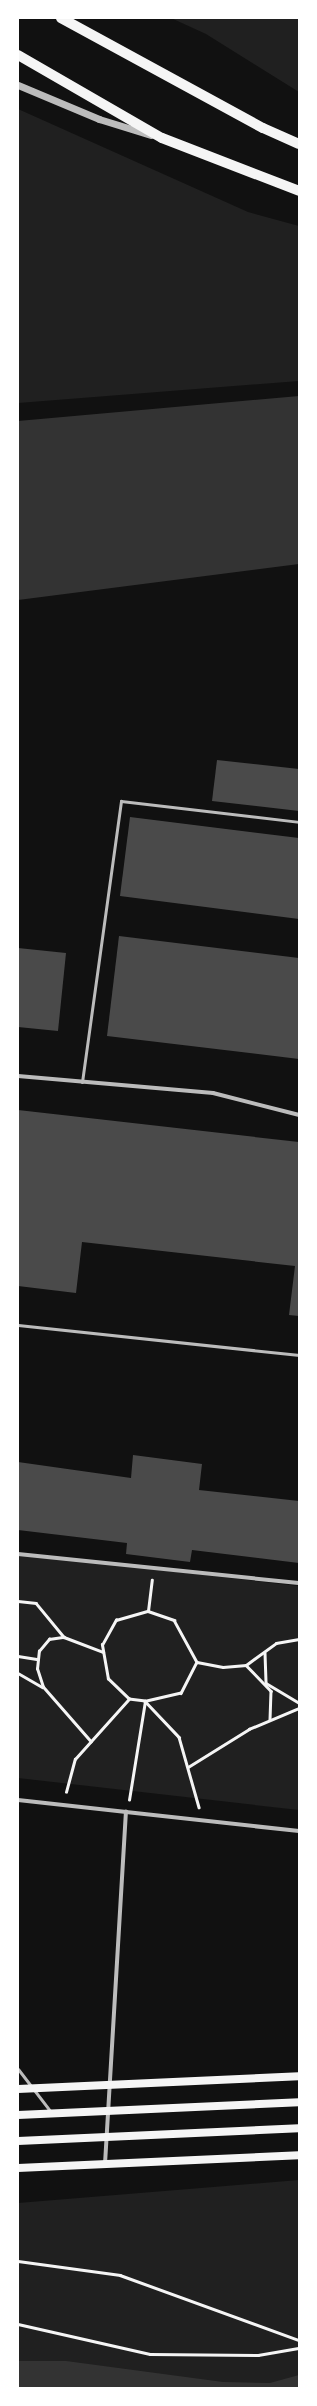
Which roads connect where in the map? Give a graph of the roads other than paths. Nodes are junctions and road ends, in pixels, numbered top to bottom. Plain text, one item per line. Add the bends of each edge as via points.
1 (61, 18) edge
2 (71, 21) edge
3 (18, 55) edge
4 (18, 85) edge
5 (162, 138) junction
6 (299, 144) edge
7 (299, 191) edge
8 (299, 822) edge
9 (18, 1076) edge
10 (82, 1082) junction
11 (299, 1115) edge
12 (18, 1324) edge
13 (299, 1355) edge
14 (18, 1554) edge
15 (299, 1583) edge
16 (18, 1800) edge
17 (126, 1812) junction
18 (299, 1831) edge
19 (18, 2069) edge
20 (299, 2076) edge
21 (107, 2085) junction
22 (33, 2088) junction
23 (18, 2089) edge
24 (299, 2102) edge
25 (106, 2112) junction
26 (52, 2113) junction
27 (18, 2115) edge
28 (299, 2128) edge
29 (105, 2137) junction
30 (18, 2141) edge
31 (299, 2155) edge
32 (105, 2164) junction
33 (18, 2168) edge

1 - 2 main road
2 - 6 main road via 263,128
3 - 5 main road
4 - 5 street via 99,119
5 - 7 main road
8 - 10 lane via 121,801
9 - 10 street
10 - 11 street via 213,1093
12 - 13 lane
14 - 15 street
16 - 17 street
17 - 18 street
17 - 21 street
19 - 22 lane
20 - 21 main road
21 - 22 main road
21 - 25 street
22 - 23 main road
22 - 26 lane
24 - 25 main road
25 - 26 main road
25 - 29 street
26 - 27 main road
28 - 29 main road
29 - 30 main road
29 - 32 street
31 - 32 main road
32 - 33 main road

